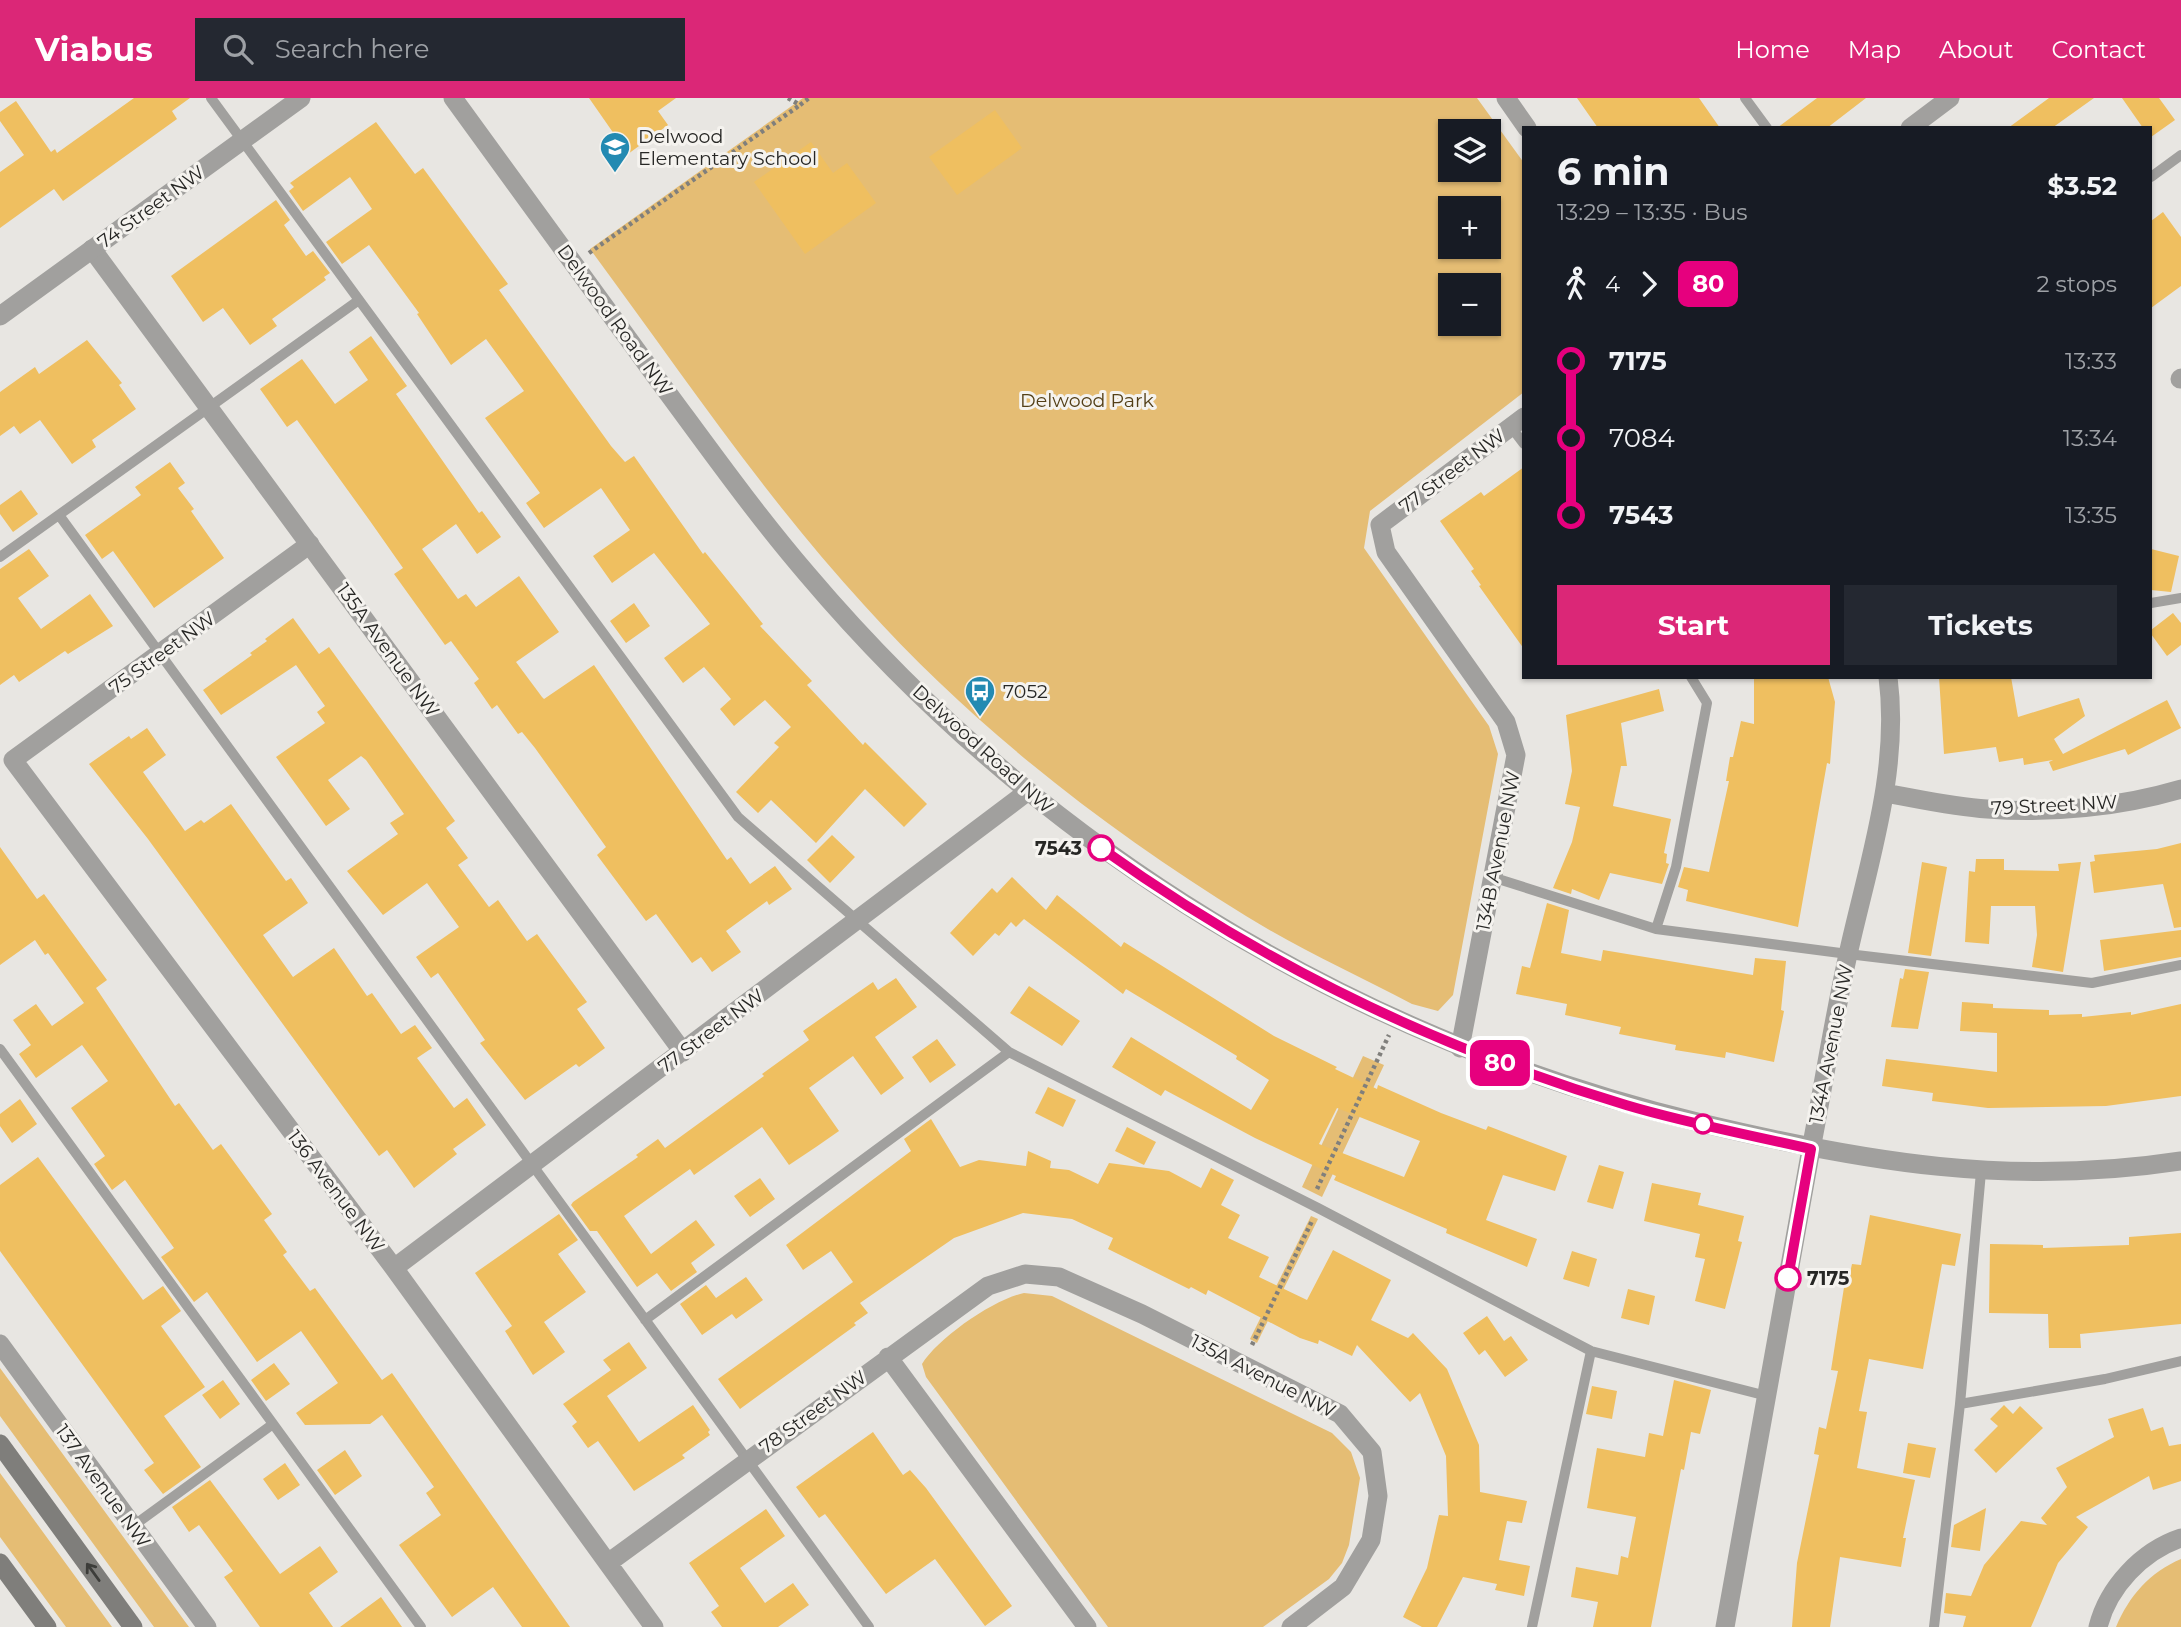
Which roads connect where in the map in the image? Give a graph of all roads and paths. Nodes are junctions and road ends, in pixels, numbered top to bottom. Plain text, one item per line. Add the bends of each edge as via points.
1 (211, 98) edge
2 (302, 98) edge
3 (453, 98) edge
4 (788, 98) edge
5 (808, 98) edge
6 (1506, 98) edge
7 (1745, 98) edge
8 (1950, 98) edge
9 (800, 105) junction
10 (1526, 126) edge
11 (1766, 126) edge
12 (1913, 126) edge
13 (243, 141) junction
14 (2181, 155) edge
15 (2152, 176) edge
16 (92, 249) junction
17 (574, 264) junction
18 (359, 300) junction
19 (0, 316) edge
20 (209, 408) junction
21 (1518, 422) edge
22 (59, 515) junction
23 (1380, 525) joint
24 (310, 544) junction
25 (0, 557) edge
26 (2181, 598) edge
27 (2152, 603) edge
28 (161, 655) junction
29 (1691, 679) edge
30 (1888, 679) edge
31 (13, 760) joint
32 (2181, 789) edge
33 (1027, 792) junction
34 (1885, 793) junction
35 (1495, 878) junction
36 (857, 922) junction
37 (1656, 929) junction
38 (1848, 954) junction
39 (2181, 965) edge
40 (1460, 1048) junction
41 (0, 1049) edge
42 (683, 1052) junction
43 (1009, 1052) junction
44 (1811, 1149) junction
45 (2181, 1161) edge
46 (532, 1165) junction
47 (1981, 1172) junction
48 (394, 1268) junction
49 (1025, 1274) joint
50 (645, 1320) junction
51 (0, 1344) edge
52 (1591, 1352) junction
53 (888, 1357) junction
54 (2181, 1361) edge
55 (1767, 1396) junction
56 (1960, 1405) junction
57 (273, 1424) junction
58 (0, 1444) edge
59 (747, 1460) junction
60 (133, 1526) junction
61 (2181, 1538) edge
62 (0, 1563) edge
63 (608, 1563) junction
64 (47, 1627) edge
65 (134, 1627) edge
66 (207, 1627) edge
67 (421, 1627) edge
68 (654, 1627) edge
69 (869, 1627) edge
70 (1087, 1627) edge
71 (1290, 1627) edge
72 (1532, 1627) edge
73 (1724, 1627) edge
74 (1934, 1627) edge
75 (2098, 1627) edge

1 - 13 lane
2 - 13 street, 74 Street NW
3 - 17 street, Delwood Road NW
4 - 9 path
5 - 9 path
6 - 10 street
7 - 11 lane
8 - 12 street
9 - 17 path
13 - 16 street, 74 Street NW
13 - 18 lane
14 - 15 lane
16 - 19 street, 74 Street NW
16 - 20 street, 135A Avenue NW
17 - 33 street, Delwood Road NW via 754,510 808,576 926,702
18 - 20 lane
18 - 36 lane via 738,817
20 - 22 lane
20 - 24 street, 135A Avenue NW
21 - 23 street, 77 Street NW
22 - 25 lane
22 - 28 lane
23 - 35 street, 134B Avenue NW via 1386,552 1506,722 1516,755
24 - 28 street, 75 Street NW
24 - 42 street, 135A Avenue NW
26 - 27 lane
28 - 31 street, 75 Street NW
28 - 46 lane
29 - 37 lane via 1707,703 1676,867
30 - 34 street, 134A Avenue NW
31 - 48 street, 136 Avenue NW
32 - 34 street, 79 Street NW via 2123,802 1988,809
33 - 36 street, 77 Street NW
33 - 40 street, Delwood Road NW via 1125,866 1229,932 1341,993
34 - 38 street, 134A Avenue NW
35 - 37 lane
35 - 40 street, 134B Avenue NW
36 - 42 street, 77 Street NW
36 - 43 lane
37 - 38 lane
38 - 39 lane via 2092,983
38 - 44 street, 134A Avenue NW
40 - 44 street, Delwood Road NW via 1629,1106
41 - 57 lane
42 - 46 street, 77 Street NW
43 - 50 lane
43 - 52 lane
44 - 47 street, Delwood Road NW
44 - 55 street, 134A Avenue NW
45 - 47 street, Delwood Road NW via 2097,1171
46 - 48 street, 77 Street NW
46 - 50 lane
47 - 56 lane
48 - 63 street, 136 Avenue NW
49 - 53 street, 78 Street NW via 988,1286
49 - 71 street, 135A Avenue NW via 1071,1282 1340,1414 1372,1452 1378,1496 1371,1540 1343,1587
50 - 59 lane
51 - 60 street, 137 Avenue NW
52 - 55 lane
52 - 72 lane
53 - 59 street, 78 Street NW
53 - 70 street
54 - 56 lane
55 - 73 street, 134A Avenue NW
56 - 74 lane
57 - 60 lane
57 - 67 lane
65 -> 58 main road
59 - 63 street, 78 Street NW
59 - 69 lane
60 - 66 street, 137 Avenue NW
61 - 75 street via 2156,1550 2122,1580
62 - 64 main road
63 - 68 street, 136 Avenue NW

